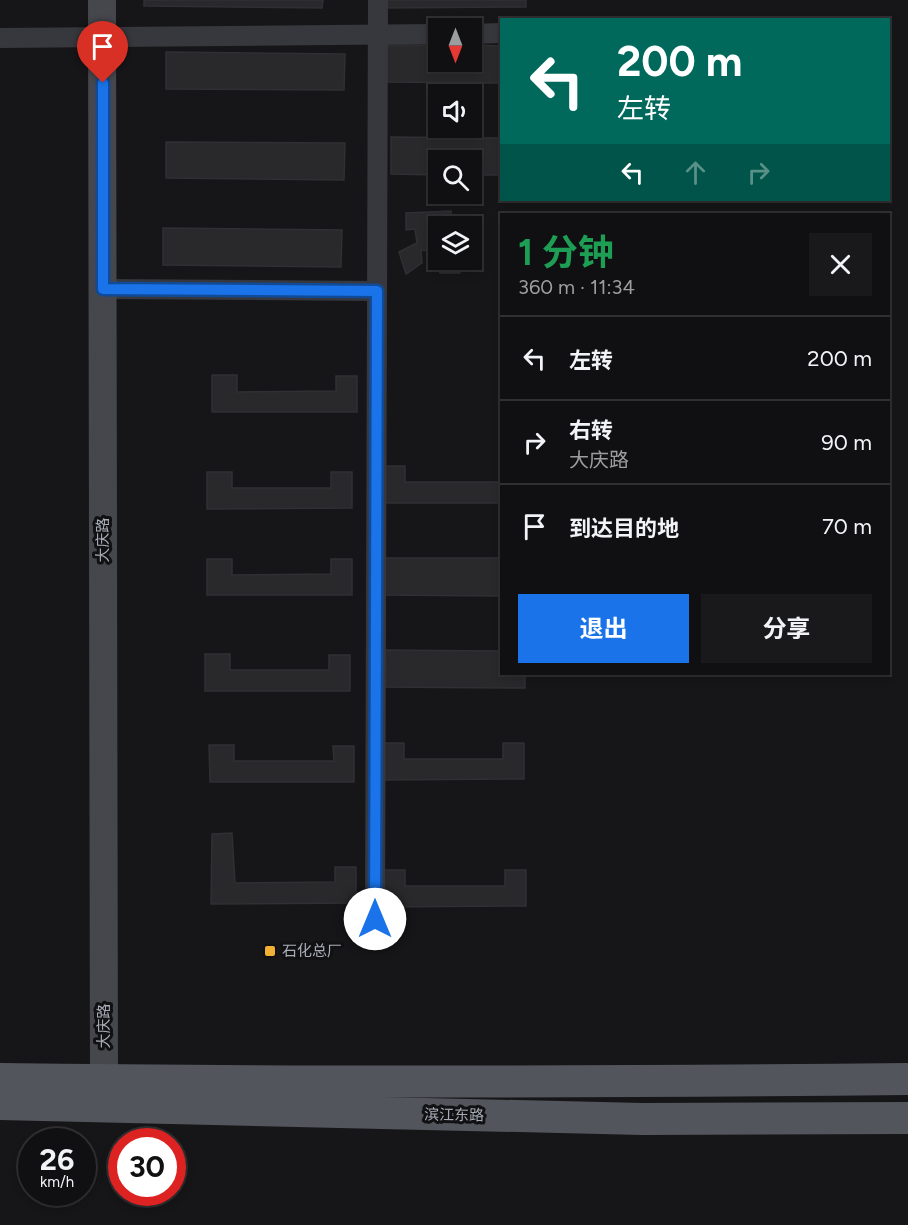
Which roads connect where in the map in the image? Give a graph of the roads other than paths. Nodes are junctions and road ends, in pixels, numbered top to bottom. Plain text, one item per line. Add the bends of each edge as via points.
1 (102, 0) edge
2 (378, 0) edge
3 (500, 33) edge
4 (428, 34) edge
5 (482, 34) edge
6 (378, 35) junction
7 (0, 38) edge
8 (102, 38) junction
9 (103, 289) junction
10 (377, 291) junction
11 (375, 919) dead end
12 (0, 1078) edge
13 (908, 1078) edge
14 (104, 1080) junction
15 (0, 1104) edge
16 (908, 1118) edge

1 - 8 street, 大庆路
2 - 6 street
3 - 5 street
4 - 6 street
6 - 8 street
6 - 10 street
7 - 8 street
8 - 9 street, 大庆路
9 - 10 street
9 - 14 street, 大庆路
10 - 11 street
12 - 14 main road
13 - 14 main road via 636,1082
15 - 16 main road, 滨江东路 via 642,1119

